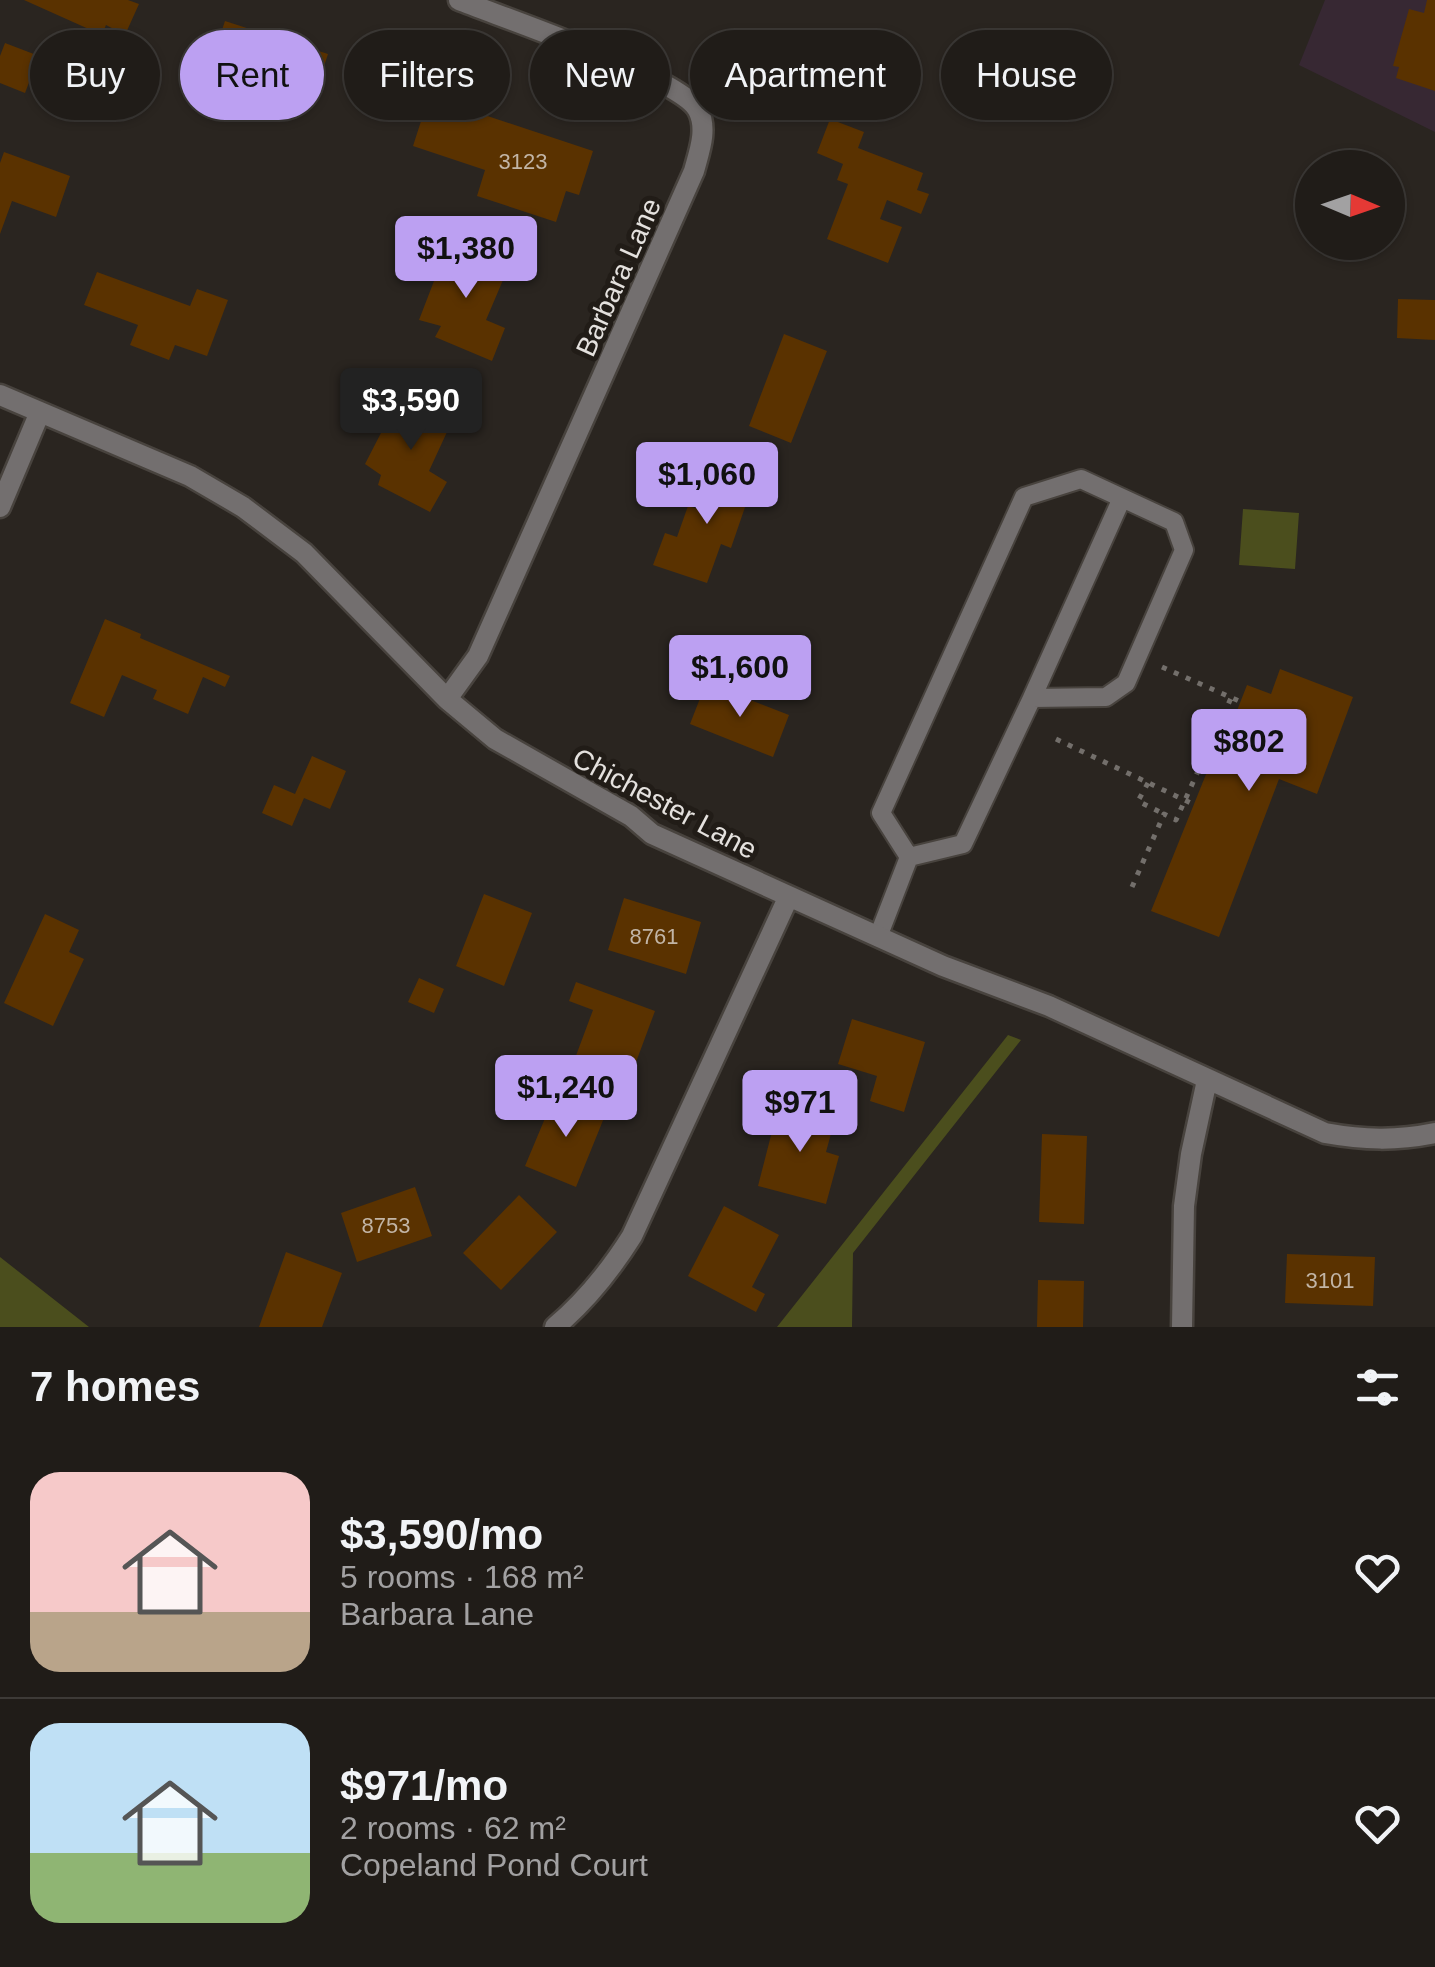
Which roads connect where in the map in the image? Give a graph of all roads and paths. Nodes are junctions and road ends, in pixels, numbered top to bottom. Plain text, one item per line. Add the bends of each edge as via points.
1 (458, 0) edge
2 (0, 395) edge
3 (40, 412) junction
4 (1122, 498) junction
5 (0, 507) edge
6 (1162, 668) dead end
7 (1032, 698) junction
8 (1232, 698) junction
9 (446, 699) junction
10 (1239, 701) dead end
11 (1056, 739) dead end
12 (1148, 783) junction
13 (1186, 801) junction
14 (1195, 805) dead end
15 (1164, 814) junction
16 (909, 857) junction
17 (1132, 887) dead end
18 (788, 898) junction
19 (878, 937) junction
20 (1206, 1080) junction
21 (1435, 1133) edge
22 (555, 1327) edge
23 (1182, 1327) edge

1 - 9 street, Barbara Lane via 652,78 696,106 702,144 478,656
2 - 3 street, Chichester Lane
3 - 5 street
3 - 9 street, Chichester Lane via 243,506 337,583
4 - 7 lane
4 - 7 lane via 1174,522 1184,550 1126,683 1106,697
4 - 16 lane via 1081,479 1024,497 881,813
6 - 8 path
7 - 16 lane via 963,844
8 - 10 path
8 - 13 path
9 - 18 street, Chichester Lane via 495,739 652,834
11 - 12 path
12 - 13 path
12 - 15 path via 1138,801
13 - 14 path
13 - 15 path via 1176,820
15 - 17 path
16 - 19 lane
18 - 19 street, Chichester Lane
18 - 22 street via 632,1236 608,1274
19 - 20 street, Chichester Lane via 1050,1006
20 - 21 street, Chichester Lane via 1324,1132 1363,1140
20 - 23 street via 1184,1206

